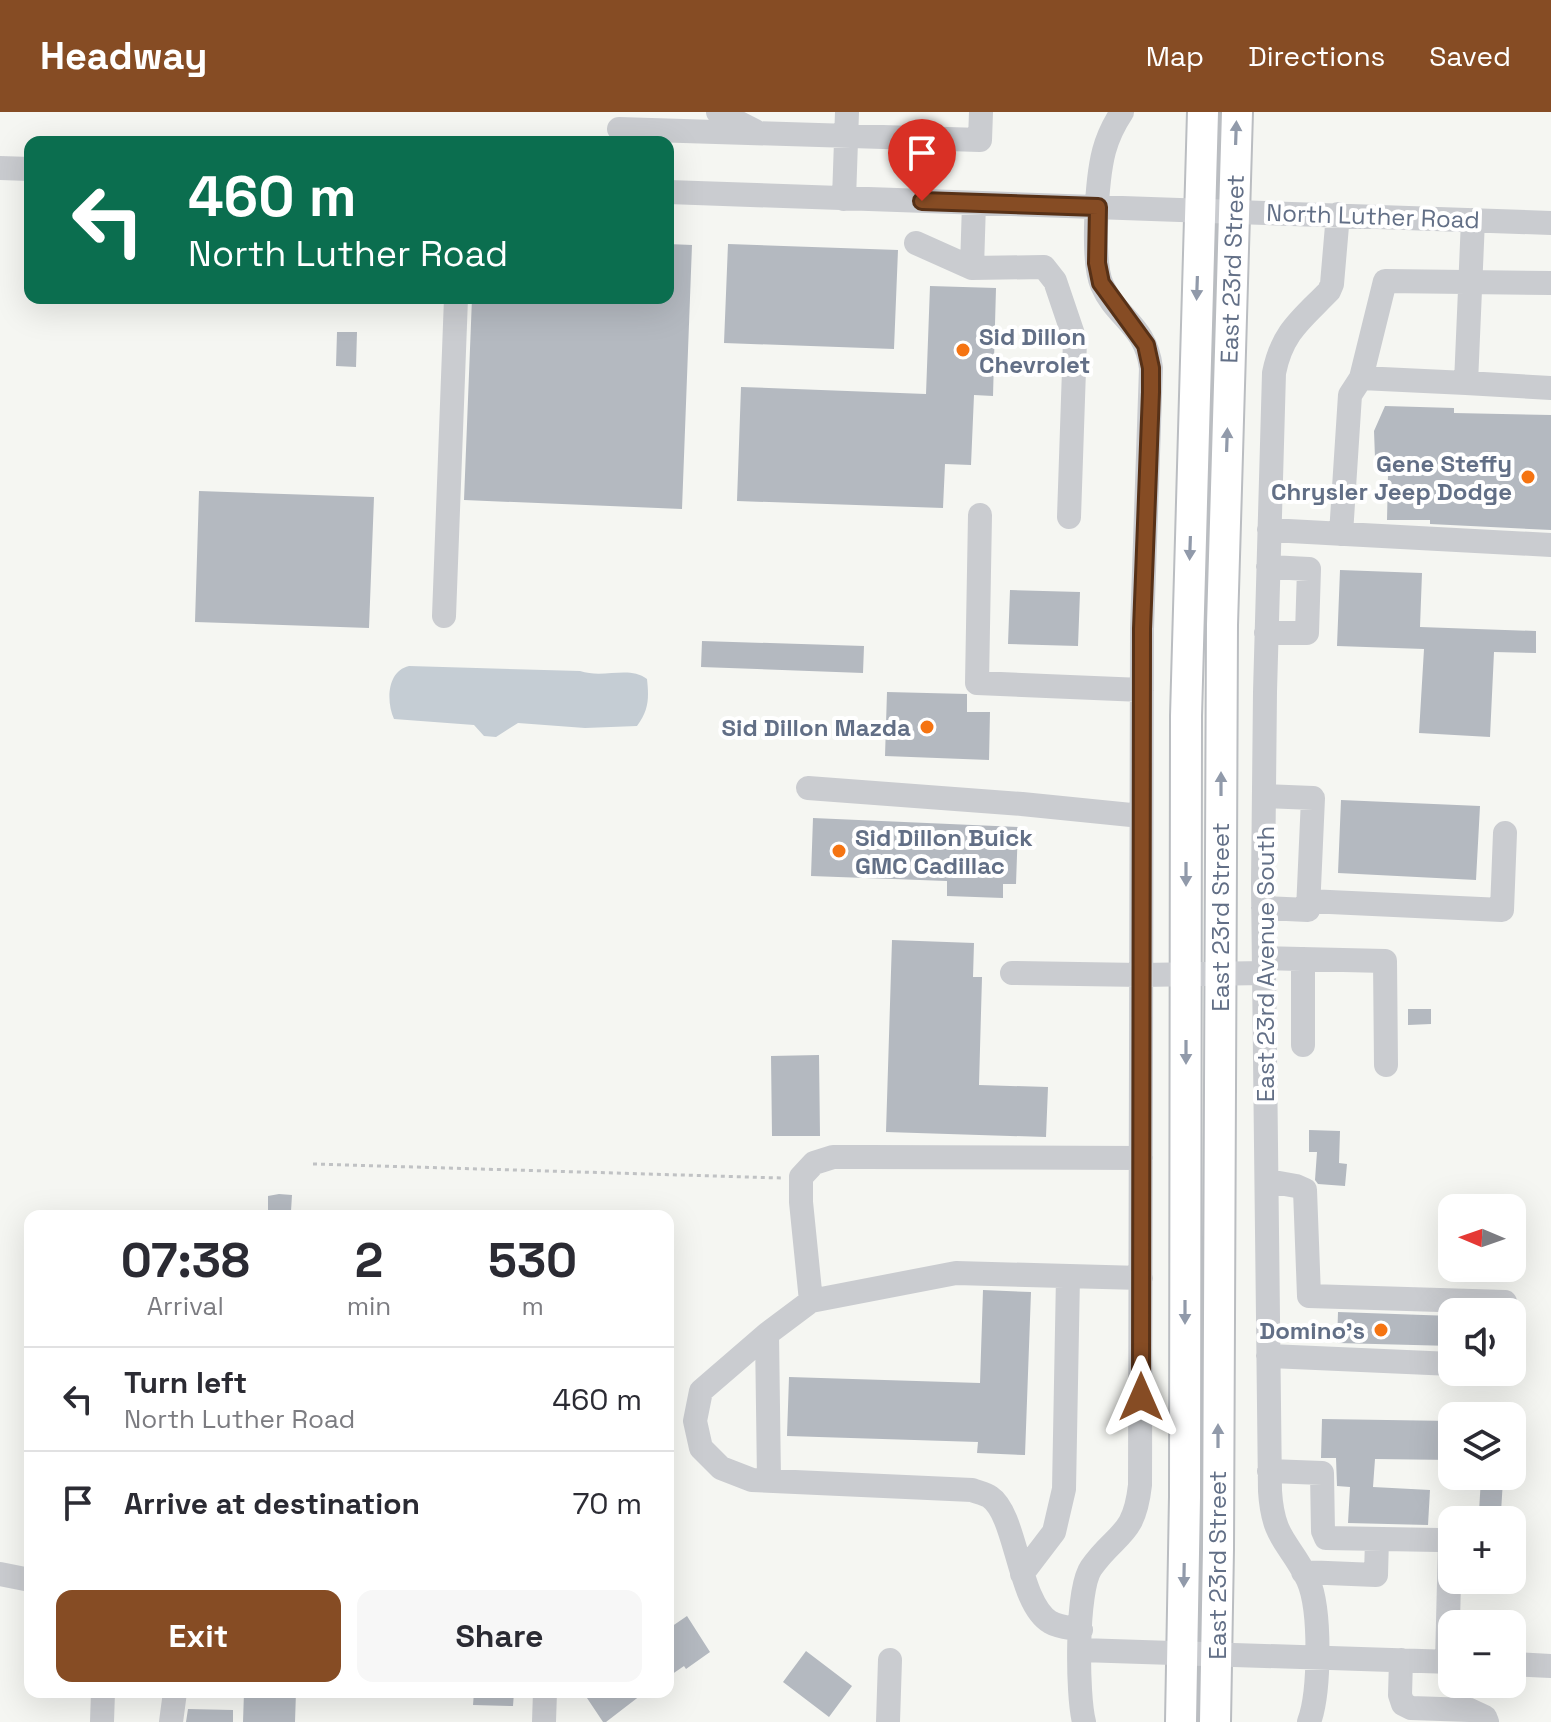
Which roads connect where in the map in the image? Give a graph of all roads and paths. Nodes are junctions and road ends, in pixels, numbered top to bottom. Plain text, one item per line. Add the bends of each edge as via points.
1 (718, 112) edge
2 (847, 112) edge
3 (981, 112) edge
4 (1122, 112) edge
5 (1203, 112) edge
6 (1237, 112) edge
7 (620, 128) edge
8 (761, 134) junction
9 (846, 137) junction
10 (0, 168) edge
11 (24, 169) edge
12 (674, 192) edge
13 (844, 199) junction
14 (974, 203) junction
15 (1098, 207) junction
16 (1199, 210) junction
17 (1233, 211) junction
18 (1338, 214) junction
19 (1473, 220) junction
20 (1551, 223) edge
21 (916, 243) dead end
22 (972, 268) junction
23 (1470, 281) junction
24 (1551, 283) edge
25 (456, 304) edge
26 (1361, 378) junction
27 (1466, 383) junction
28 (1551, 388) edge
29 (980, 515) dead end
30 (1069, 517) dead end
31 (1269, 530) junction
32 (1341, 534) junction
33 (1551, 545) edge
34 (1268, 567) junction
35 (444, 616) dead end
36 (1266, 633) junction
37 (1142, 690) junction
38 (808, 788) dead end
39 (1264, 796) junction
40 (1141, 816) junction
41 (1505, 833) dead end
42 (1308, 901) junction
43 (1263, 908) junction
44 (1303, 959) junction
45 (1264, 966) junction
46 (1012, 973) dead end
47 (1186, 974) junction
48 (1219, 974) junction
49 (1141, 975) junction
50 (1303, 1045) dead end
51 (1386, 1065) dead end
52 (1141, 1158) junction
53 (313, 1164) dead end
54 (801, 1177) junction
55 (1268, 1181) junction
56 (1068, 1276) junction
57 (1141, 1278) junction
58 (1438, 1300) edge
59 (811, 1301) junction
60 (767, 1334) junction
61 (1268, 1356) junction
62 (1438, 1363) edge
63 (1269, 1471) junction
64 (769, 1480) junction
65 (1377, 1539) junction
66 (1303, 1572) junction
67 (0, 1574) edge
68 (1022, 1574) junction
69 (24, 1579) edge
70 (1450, 1610) edge
71 (1081, 1640) junction
72 (1183, 1653) junction
73 (1217, 1654) junction
74 (1317, 1657) junction
75 (890, 1660) dead end
76 (1401, 1660) junction
77 (1438, 1662) edge
78 (1526, 1665) edge
79 (1551, 1666) edge
80 (103, 1698) edge
81 (174, 1698) edge
82 (545, 1698) edge
83 (102, 1722) edge
84 (171, 1722) edge
85 (544, 1722) edge
86 (888, 1722) edge
87 (1084, 1722) edge
88 (1181, 1722) edge
89 (1215, 1722) edge
90 (1309, 1722) edge
91 (1487, 1722) edge

1 - 8 street
2 - 9 street
3 - 9 street via 980,140
4 - 15 street via 1103,154
5 - 16 main road, East 23rd Street
17 -> 6 main road, East 23rd Street
7 - 8 street
8 - 9 street
9 - 13 street
10 - 11 street
12 - 13 street, North Luther Road
13 - 14 street, North Luther Road
14 - 15 street, North Luther Road
14 - 22 street
15 - 16 street, North Luther Road
15 - 37 street via 1101,283 1140,334 1151,368
16 - 17 street, North Luther Road
16 -> 47 main road, East 23rd Street
17 - 18 street, North Luther Road
48 -> 17 main road, East 23rd Street
18 - 19 street, North Luther Road
18 - 31 street, East 23rd Avenue South via 1329,291 1286,335 1277,357
19 - 20 street, North Luther Road
19 - 23 street
21 - 22 street
22 - 30 street via 1044,267 1055,281 1075,340
23 - 24 street
23 - 26 street via 1385,281
23 - 27 street
25 - 35 street
26 - 27 street
26 - 32 street via 1350,395
27 - 28 street
29 - 37 street via 977,683
31 - 32 street
31 - 34 street, East 23rd Avenue South
32 - 33 street
34 - 36 street, East 23rd Avenue South
34 - 36 street via 1309,569 1307,633
36 - 39 street, East 23rd Avenue South
37 - 40 street
38 - 40 street
39 - 42 street via 1313,798
39 - 43 street, East 23rd Avenue South
40 - 49 street
41 - 42 street via 1502,910
42 - 43 street via 1308,910
43 - 45 street, East 23rd Avenue South
44 - 45 street
44 - 50 street
44 - 51 street via 1385,961
45 - 48 street
45 - 55 street, East 23rd Avenue South
46 - 49 street
47 - 48 street
47 - 49 street
47 -> 72 main road, East 23rd Street
73 -> 48 main road, East 23rd Street
49 - 52 street
52 - 54 street via 833,1157 814,1163
52 - 57 street
53 - 54 path
54 - 59 street
55 - 58 street via 1305,1190 1309,1296
55 - 61 street, East 23rd Avenue South
56 - 57 street
56 - 59 street via 956,1273
56 - 68 street via 1064,1489 1054,1532
57 - 71 street via 1138,1501 1130,1525 1086,1579
59 - 60 street
60 - 64 street
60 - 64 street via 701,1391 695,1421 701,1448 721,1468 752,1480
61 - 62 street
61 - 63 street, East 23rd Avenue South
63 - 65 street via 1322,1473 1326,1538
63 - 66 street, East 23rd Avenue South via 1274,1524
64 - 68 street via 972,1490 990,1497 1001,1510
65 - 66 street via 1376,1575
65 - 70 street via 1450,1542
66 - 74 street, East 23rd Avenue South via 1314,1603
67 - 69 street
68 - 71 street via 1049,1621
71 - 72 street
71 - 87 street
72 - 73 street
72 - 88 main road, East 23rd Street
73 - 74 street
73 - 89 main road, East 23rd Street
74 - 76 street
74 - 90 street, East 23rd Avenue South
75 - 86 street
76 - 77 street
76 - 91 street via 1403,1704 1470,1710
78 - 79 street
80 - 83 street
81 - 84 street
82 - 85 street

